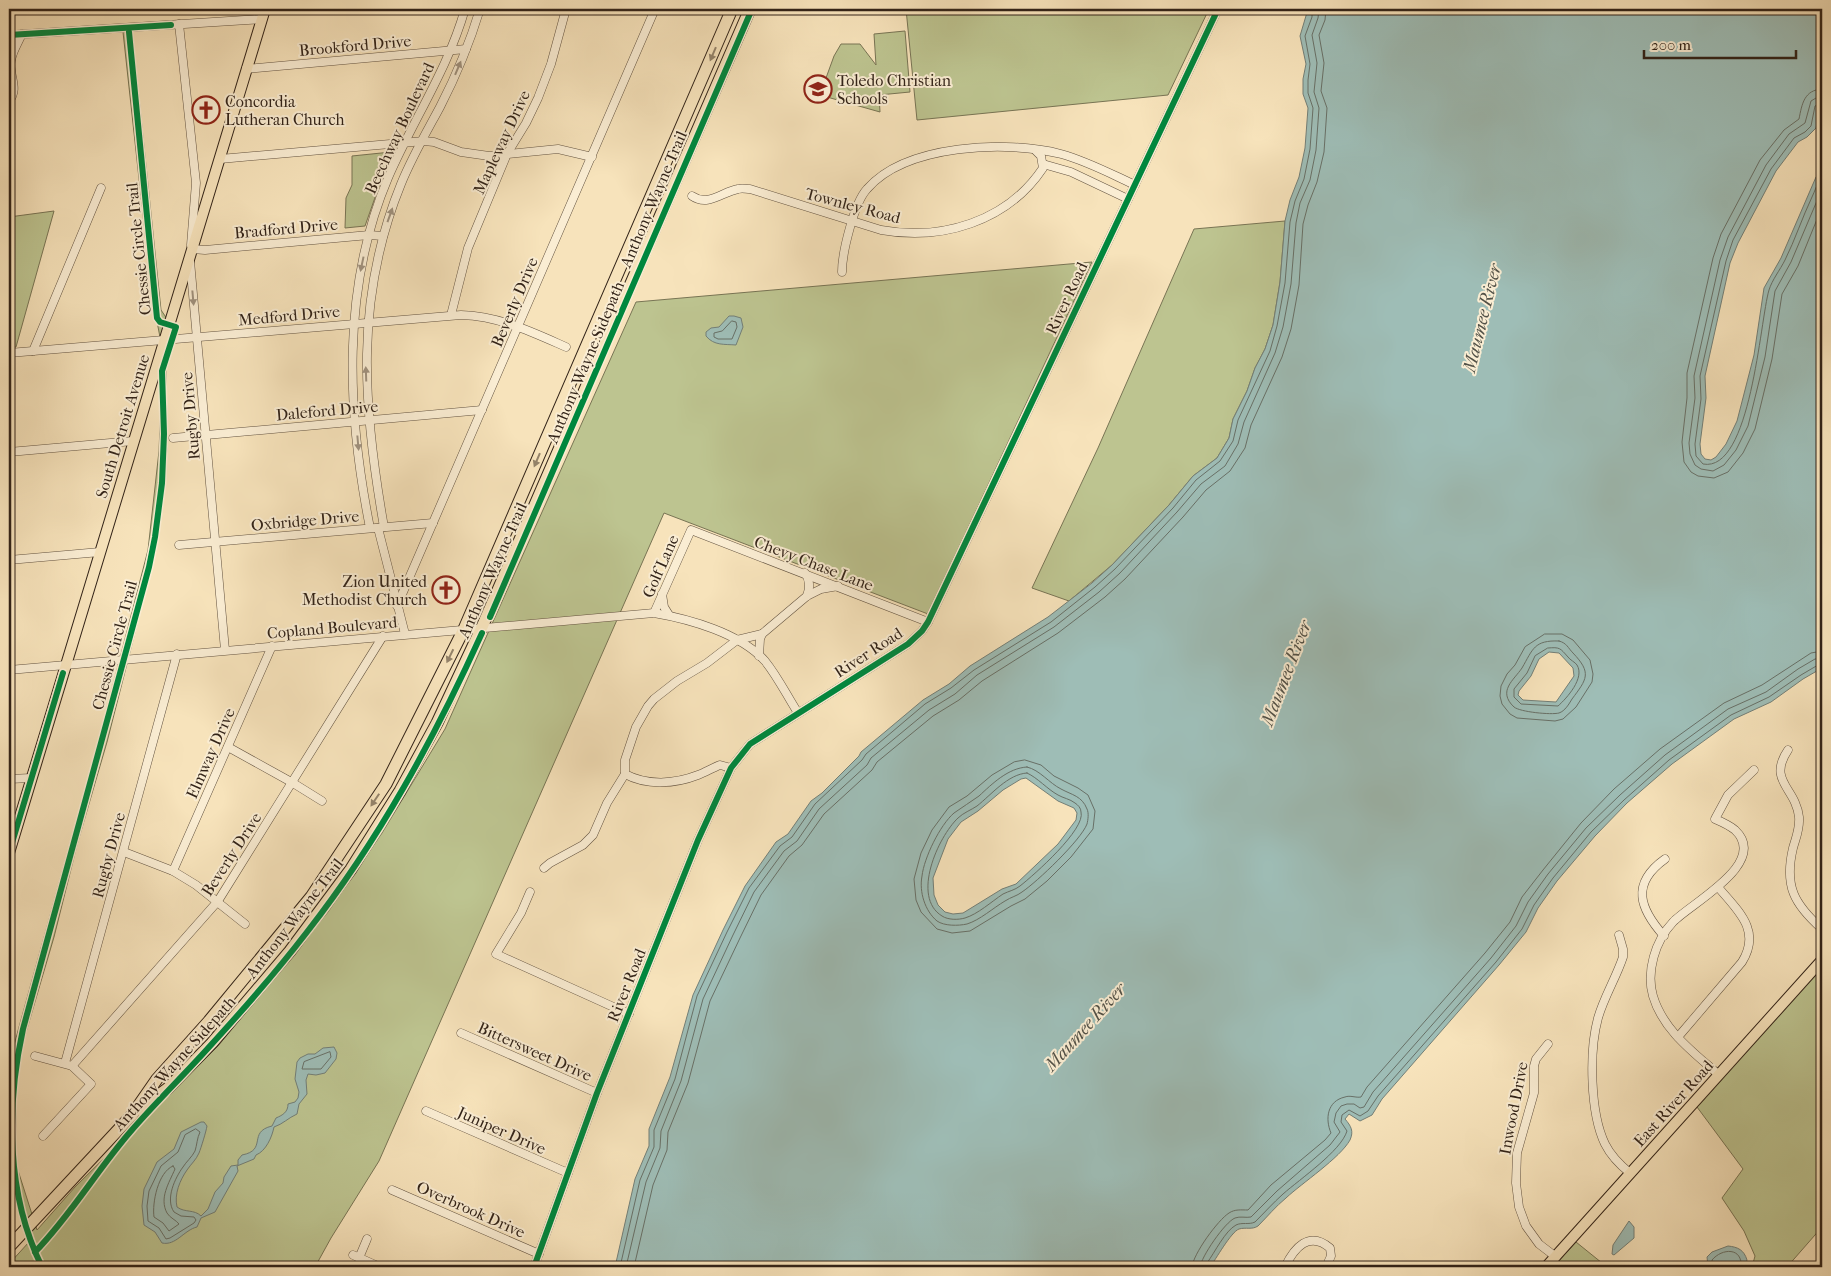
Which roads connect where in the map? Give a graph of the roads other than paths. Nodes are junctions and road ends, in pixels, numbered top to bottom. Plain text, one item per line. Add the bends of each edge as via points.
1 (466, 9) edge
2 (480, 9) edge
3 (566, 9) edge
4 (655, 9) edge
5 (732, 9) edge
6 (750, 9) edge
7 (1218, 9) edge
8 (263, 14) edge
9 (180, 24) junction
10 (22, 34) junction
11 (9, 35) edge
12 (466, 49) junction
13 (450, 51) junction
14 (246, 69) junction
15 (9, 101) edge
16 (421, 141) junction
17 (405, 142) junction
18 (1035, 150) junction
19 (507, 154) junction
20 (592, 156) junction
21 (220, 159) junction
22 (1043, 164) junction
23 (196, 180) junction
24 (213, 181) junction
25 (1135, 185) junction
26 (101, 188) dead end
27 (692, 196) dead end
28 (1128, 199) junction
29 (853, 222) junction
30 (369, 234) junction
31 (383, 236) junction
32 (191, 254) junction
33 (842, 272) dead end
34 (452, 315) junction
35 (367, 322) junction
36 (353, 324) junction
37 (518, 327) junction
38 (196, 337) junction
39 (164, 340) junction
40 (566, 347) dead end
41 (33, 351) junction
42 (9, 353) edge
43 (482, 410) junction
44 (370, 420) junction
45 (356, 422) junction
46 (205, 435) junction
47 (173, 438) dead end
48 (132, 441) junction
49 (9, 452) edge
50 (434, 523) junction
51 (377, 528) junction
52 (691, 530) joint
53 (215, 542) junction
54 (179, 545) dead end
55 (498, 550) junction
56 (100, 552) junction
57 (9, 560) edge
58 (805, 573) junction
59 (838, 586) junction
60 (662, 594) junction
61 (807, 596) junction
62 (397, 606) junction
63 (654, 613) junction
64 (669, 616) junction
65 (928, 622) junction
66 (482, 627) junction
67 (464, 628) junction
68 (405, 634) junction
69 (762, 634) junction
70 (383, 636) junction
71 (737, 640) junction
72 (272, 646) junction
73 (225, 650) junction
74 (177, 654) junction
75 (759, 656) junction
76 (65, 664) junction
77 (9, 670) edge
78 (798, 713) junction
79 (436, 723) junction
80 (228, 747) junction
81 (1788, 750) dead end
82 (731, 768) junction
83 (1754, 770) dead end
84 (625, 774) junction
85 (31, 778) junction
86 (9, 780) edge
87 (293, 783) junction
88 (322, 801) dead end
89 (124, 852) junction
90 (9, 853) edge
91 (1665, 859) dead end
92 (544, 868) dead end
93 (173, 871) junction
94 (1718, 887) junction
95 (530, 892) dead end
96 (218, 901) junction
97 (245, 924) dead end
98 (1822, 929) edge
99 (1619, 935) dead end
100 (1664, 936) junction
101 (1822, 960) edge
102 (629, 1014) junction
103 (461, 1033) dead end
104 (1678, 1037) junction
105 (1548, 1044) dead end
106 (35, 1056) dead end
107 (68, 1064) junction
108 (1718, 1074) junction
109 (597, 1093) junction
110 (426, 1112) dead end
111 (132, 1115) junction
112 (43, 1136) dead end
113 (568, 1173) junction
114 (1630, 1173) junction
115 (392, 1190) dead end
116 (367, 1239) dead end
117 (9, 1247) edge
118 (539, 1254) junction
119 (1556, 1257) junction
120 (380, 1267) edge
121 (534, 1267) edge
122 (1285, 1267) edge
123 (1326, 1267) edge
124 (1546, 1267) edge

1 - 13 street, Beechway Boulevard
2 - 12 street, Beechway Boulevard
3 - 19 street, Mapleway Drive via 538,98
4 - 20 street, Beverly Drive
5 -> 55 highway, Anthony Wayne Trail
6 - 66 highway, Anthony Wayne Trail
7 - 25 street, River Road
8 - 9 street
8 - 14 main road, South Detroit Avenue
9 - 10 street
9 - 23 street, Rugby Drive
10 - 11 street
10 - 15 street via 10,61 14,90
12 - 13 street, Brookford Drive
16 -> 12 street, Beechway Boulevard
13 - 14 street, Brookford Drive
13 - 17 street, Beechway Boulevard
14 - 21 main road, South Detroit Avenue
16 - 17 street
16 - 19 street via 461,152 489,156
31 -> 16 street, Beechway Boulevard via 401,184
17 - 21 street
17 - 30 street, Beechway Boulevard
18 - 22 street
18 - 25 street via 1084,161
18 - 29 street via 976,148 905,162 866,190
19 - 20 street via 558,149
19 - 34 street, Mapleway Drive via 468,248
20 - 37 street, Beverly Drive
21 - 24 main road, South Detroit Avenue
22 - 28 street via 1072,172
22 - 29 street, Townley Road via 1031,184 1002,208 953,230 931,234 898,233
23 - 24 street
23 - 32 street, Rugby Drive
24 - 32 main road, South Detroit Avenue
25 - 28 street, River Road
26 - 41 street
27 - 29 street, Townley Road via 705,201 738,189 750,189
28 - 65 street, River Road
29 - 33 street
30 - 31 street, Bradford Drive
30 - 32 street, Bradford Drive
30 -> 36 street, Beechway Boulevard
31 - 35 street, Beechway Boulevard via 374,269
32 -> 38 street, Rugby Drive
32 - 39 main road, South Detroit Avenue
34 - 35 street, Medford Drive
34 - 37 street, Medford Drive via 488,317
35 - 36 street, Medford Drive
44 -> 35 street, Beechway Boulevard
36 - 38 street, Medford Drive
36 - 45 street, Beechway Boulevard
37 - 40 street, Medford Drive
37 - 43 street, Beverly Drive
38 - 39 street, Medford Drive
38 - 46 street, Rugby Drive
39 - 41 street, Medford Drive
39 - 48 main road, South Detroit Avenue
41 - 42 street, Medford Drive
43 - 44 street, Daleford Drive
43 - 50 street, Beverly Drive
44 - 45 street, Daleford Drive
44 - 51 street, Beechway Boulevard
45 - 46 street, Daleford Drive
45 -> 51 street, Beechway Boulevard via 360,470
46 - 47 street, Daleford Drive
46 - 53 street, Rugby Drive
48 - 49 street
48 - 56 main road, South Detroit Avenue
50 - 51 street, Oxbridge Drive
50 - 62 street, Beverly Drive
51 - 53 street, Oxbridge Drive
51 - 62 street, Beechway Boulevard
52 - 58 street, Chevy Chase Lane
52 - 60 street, Golf Lane
53 - 54 street, Oxbridge Drive
53 - 73 street, Rugby Drive
55 - 66 highway via 479,611
55 - 67 highway, Anthony Wayne Trail
56 - 57 street
56 - 76 main road, South Detroit Avenue
58 - 59 street, Chevy Chase Lane
58 - 61 street via 809,583
59 - 61 street
59 - 65 street, Chevy Chase Lane
60 - 63 street, Golf Lane
60 - 64 street
61 - 69 street
62 - 68 street, Beechway Boulevard
63 - 64 street, Copland Boulevard
63 - 66 street, Copland Boulevard
64 - 71 street, Copland Boulevard
65 - 78 street, River Road via 908,644
66 - 67 street, Copland Boulevard
66 - 79 highway, Anthony Wayne Trail
67 - 68 street, Copland Boulevard
67 - 79 highway via 466,644
67 -> 111 highway, Anthony Wayne Trail via 386,784 311,897 157,1079
68 - 70 street, Copland Boulevard
69 - 71 street
69 - 75 street
70 - 72 street, Copland Boulevard
70 - 87 street, Beverly Drive
71 - 75 street, Copland Boulevard
71 - 84 street via 701,668 661,692 648,706 630,745
72 - 73 street, Copland Boulevard
72 - 80 street, Elmway Drive
73 - 74 street, Copland Boulevard
74 - 76 street, Copland Boulevard
74 - 89 street, Rugby Drive
75 - 78 street, Copland Boulevard
76 - 77 street, Copland Boulevard
76 - 85 main road, South Detroit Avenue
78 - 82 street, River Road via 750,744
79 - 111 highway, Anthony Wayne Trail via 400,792 351,869 290,951 212,1043 167,1089
80 - 87 street
80 - 93 street, Elmway Drive
81 - 98 street via 1781,761 1780,773 1797,807 1800,824 1789,866 1790,884 1801,908
82 - 84 street via 720,765 691,777 657,783
82 - 102 street, River Road via 698,840
83 - 94 street via 1728,795 1715,819 1736,831 1744,848 1740,865
84 - 92 street via 590,840
85 - 86 street
85 - 90 main road, South Detroit Avenue
87 - 88 street
87 - 96 street, Beverly Drive
89 - 93 street
89 - 107 street, Rugby Drive
91 - 100 street via 1645,881 1642,898 1646,912
93 - 96 street
94 - 100 street via 1680,915
94 - 104 street via 1746,924 1750,937 1748,951
95 - 102 street via 496,954
96 - 97 street
96 - 107 street, Beverly Drive
99 - 114 street via 1623,957 1598,1018 1593,1058 1594,1089 1598,1126 1606,1145
100 - 104 street via 1651,964 1651,987 1658,1008
101 - 108 main road, East River Road
102 - 109 street, River Road
103 - 109 street, Bittersweet Drive
104 - 108 street
105 - 119 street, Inwood Drive via 1534,1063 1534,1093 1517,1154 1516,1183 1519,1208 1526,1226 1539,1244
106 - 107 street
107 - 112 street via 91,1084
108 - 114 main road, East River Road
109 - 113 street, River Road
110 - 113 street, Juniper Drive
111 - 117 highway, Anthony Wayne Trail
113 - 118 street, River Road
114 - 119 main road, East River Road
115 - 118 street, Overbrook Drive
116 - 120 street via 356,1257
118 - 121 street, River Road
119 - 124 main road, East River Road
122 - 123 street via 1299,1246 1310,1241 1330,1248 1331,1256

